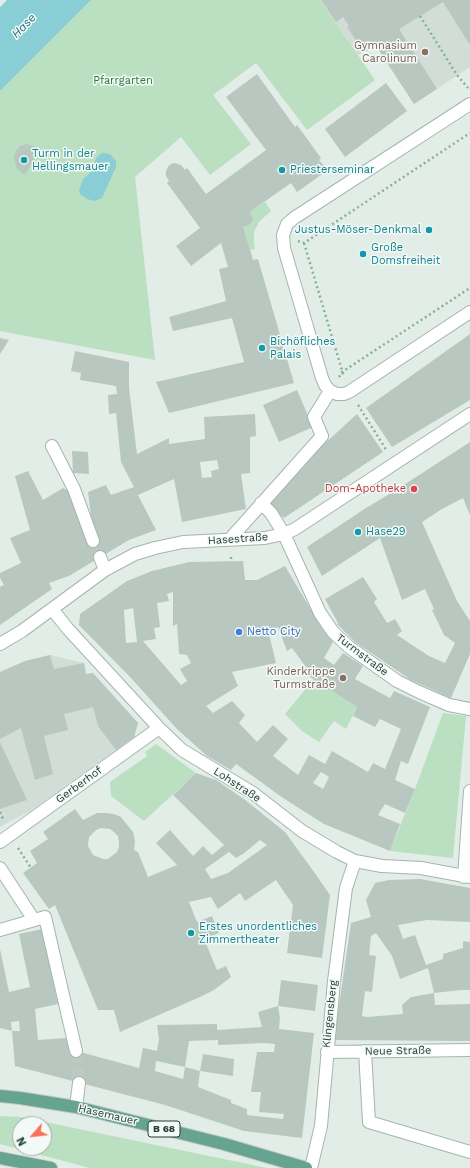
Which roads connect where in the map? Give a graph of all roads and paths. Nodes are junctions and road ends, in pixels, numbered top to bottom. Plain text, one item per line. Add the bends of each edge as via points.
1 (420, 16) dead end
2 (470, 90) edge
3 (470, 104) edge
4 (470, 133) edge
5 (283, 235) junction
6 (304, 243) junction
7 (470, 288) edge
8 (470, 312) edge
9 (342, 372) junction
10 (330, 391) junction
11 (349, 392) junction
12 (469, 416) edge
13 (52, 446) dead end
14 (395, 463) junction
15 (261, 503) junction
16 (284, 534) junction
17 (230, 539) junction
18 (93, 541) dead end
19 (230, 557) dead end
20 (100, 558) dead end
21 (231, 561) dead end
22 (105, 570) junction
23 (52, 609) junction
24 (0, 644) edge
25 (470, 709) edge
26 (159, 728) junction
27 (470, 791) edge
28 (0, 842) edge
29 (355, 861) junction
30 (0, 868) edge
31 (467, 877) edge
32 (34, 920) junction
33 (0, 930) edge
34 (470, 1050) edge
35 (76, 1051) tunnel mouth
36 (364, 1051) junction
37 (327, 1052) junction
38 (79, 1083) tunnel mouth
39 (0, 1096) edge
40 (76, 1107) junction
41 (470, 1152) edge
42 (0, 1158) edge
43 (51, 1168) edge
44 (306, 1168) edge
45 (311, 1168) edge

1 - 2 path via 457,75
3 - 5 street via 294,218 287,224
4 - 6 path
5 - 6 path
5 - 10 street via 284,248 322,378
6 - 9 path
7 - 9 path
8 - 11 street
9 - 10 path
9 - 11 path
10 - 11 street via 336,394
10 - 15 street via 314,417 322,436
11 - 14 path
12 - 14 street, Hasestraße
13 - 18 street via 74,489
14 - 16 street, Hasestraße
15 - 16 street via 271,513
15 - 17 street
16 - 17 street, Hasestraße via 265,538
16 - 25 street, Turmstraße via 320,613 333,632 349,647 397,681 449,705
17 - 22 street, Hasestraße via 183,542 155,548 134,554
19 - 21 path
20 - 22 street
22 - 23 street, Hasestraße
23 - 24 street, Hasestraße
23 - 26 street, Lohstraße
26 - 28 street, Gerberhof
26 - 29 street, Lohstraße via 182,750 253,793 302,831
27 - 31 street
29 - 31 street, Lohstraße via 382,866 421,868
29 - 37 street, Klingensberg via 345,895
30 - 32 street
32 - 33 street
32 - 35 street via 45,917
34 - 36 street, Neue Straße
36 - 37 street, Neue Straße
36 - 41 street via 369,1122
37 - 45 street, Klingensberg via 321,1126
38 - 40 street
39 - 40 main road, Hasemauer / B 68
40 - 44 main road, Hasemauer / B 68 via 224,1144
42 - 43 main road

